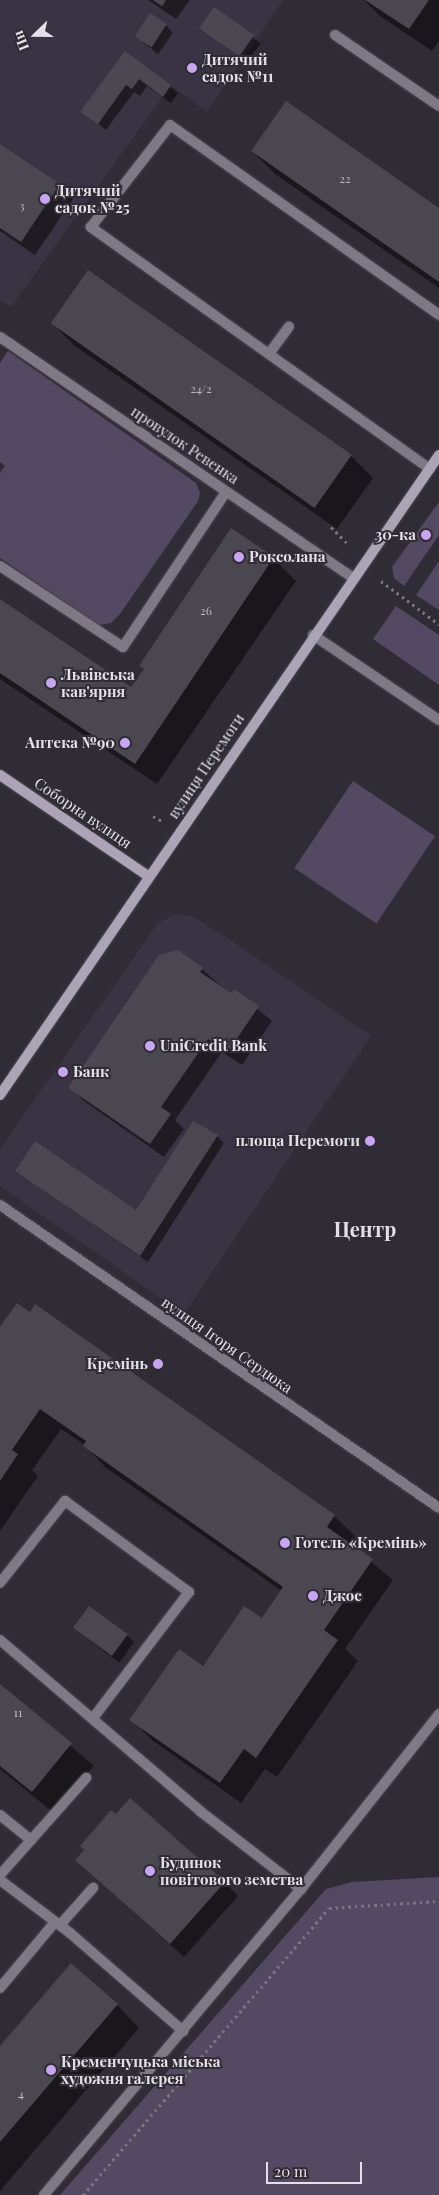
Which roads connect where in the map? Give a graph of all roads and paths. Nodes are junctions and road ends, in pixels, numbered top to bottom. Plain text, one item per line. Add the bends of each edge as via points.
1 (335, 35) dead end
2 (439, 106) edge
3 (439, 315) edge
4 (289, 326) dead end
5 (0, 337) edge
6 (269, 354) junction
7 (439, 456) edge
8 (430, 469) junction
9 (226, 492) junction
10 (331, 527) dead end
11 (348, 544) dead end
12 (0, 566) edge
13 (353, 578) junction
14 (382, 581) dead end
15 (439, 624) edge
16 (313, 635) junction
17 (439, 720) edge
18 (0, 775) edge
19 (153, 816) dead end
20 (165, 822) dead end
21 (148, 876) junction
22 (0, 1095) edge
23 (0, 1205) edge
24 (439, 1508) edge
25 (0, 1583) edge
26 (0, 1640) edge
27 (439, 1714) edge
28 (92, 1718) junction
29 (86, 1778) dead end
30 (0, 1815) edge
31 (30, 1840) junction
32 (0, 1875) edge
33 (0, 1880) edge
34 (92, 1888) dead end
35 (301, 1889) junction
36 (439, 1901) edge
37 (57, 1924) junction
38 (0, 1988) edge
39 (183, 2031) junction
40 (44, 2195) edge
41 (83, 2195) edge

1 - 2 street
3 - 6 street via 170,125 92,228
4 - 6 street
5 - 9 street, провулок Ревенка
6 - 8 street
7 - 8 main road, вулиця Перемоги
8 - 13 main road, вулиця Перемоги
9 - 12 street via 123,647
9 - 13 street, провулок Ревенка
10 - 11 path
13 - 16 main road, вулиця Перемоги
14 - 15 path
16 - 17 street
16 - 21 main road, вулиця Перемоги
18 - 21 main road, Соборна вулиця
19 - 20 path
21 - 22 main road, вулиця Перемоги
23 - 24 street, вулиця Ігоря Сердюка
25 - 28 street via 65,1501 189,1592
26 - 28 street
27 - 35 street
28 - 35 street via 200,1811
29 - 31 street
30 - 31 street
31 - 32 street
33 - 37 street
34 - 37 street
35 - 39 street
36 - 41 path via 330,1908
37 - 38 street
37 - 39 street
39 - 40 street

